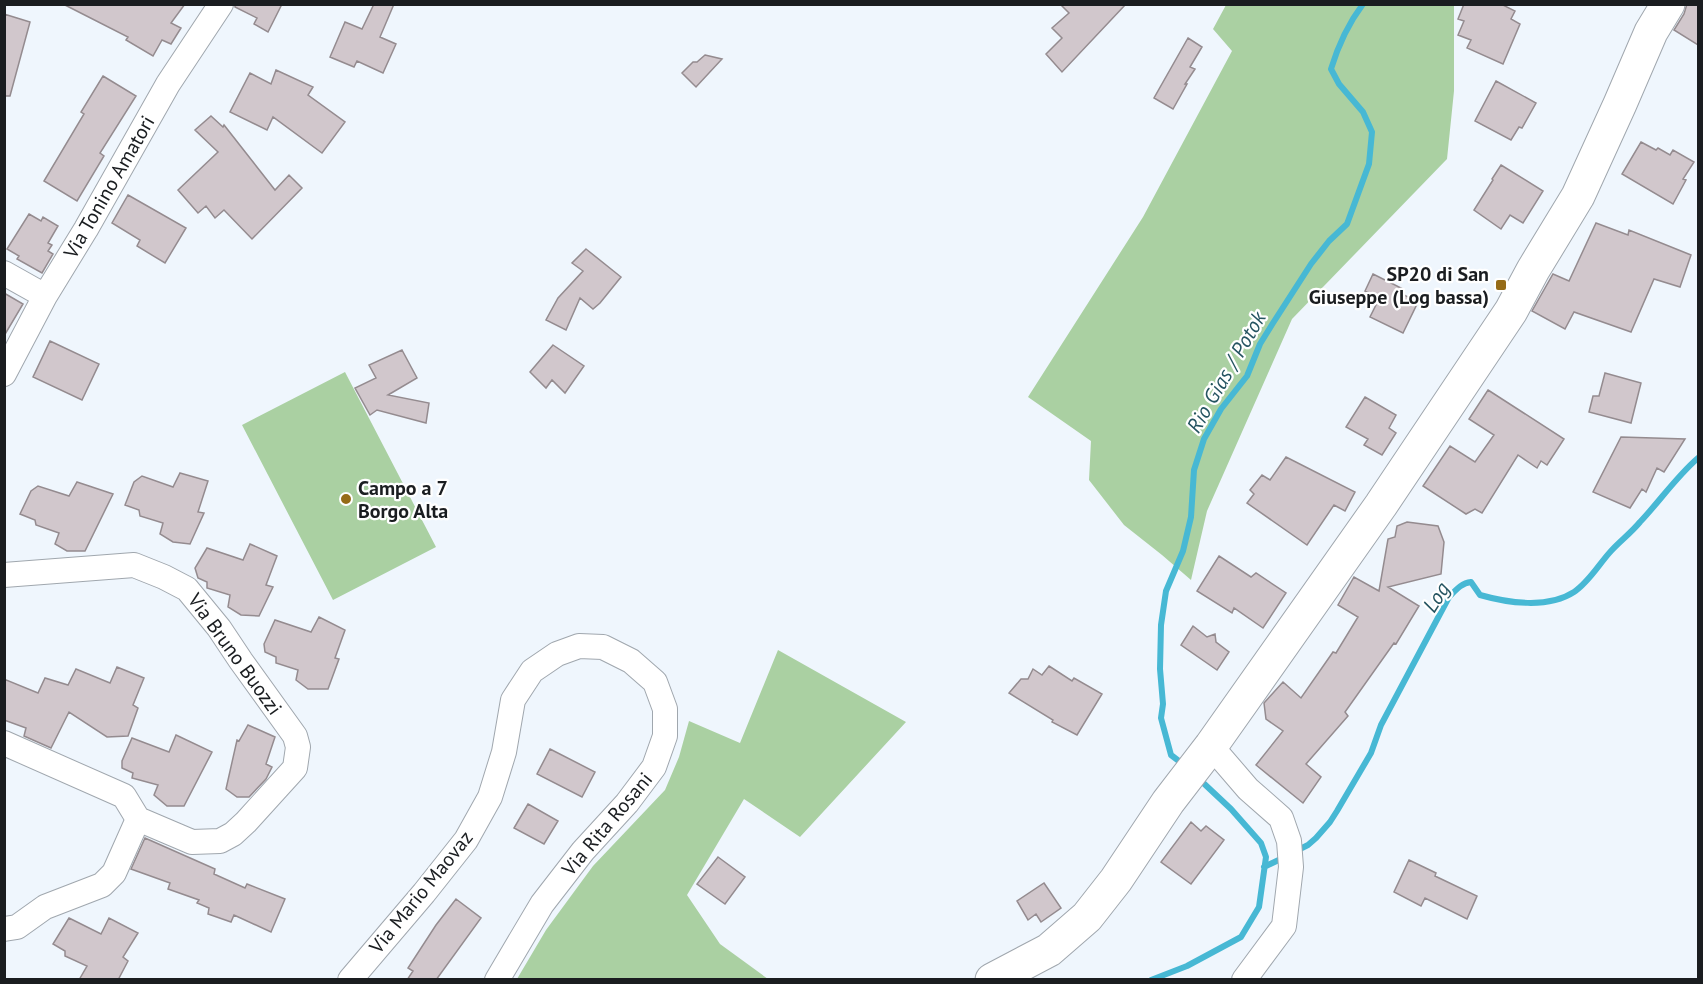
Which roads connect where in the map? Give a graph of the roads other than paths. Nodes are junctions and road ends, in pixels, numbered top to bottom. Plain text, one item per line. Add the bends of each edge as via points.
1 (221, 4) edge
2 (1668, 4) edge
3 (4, 273) edge
4 (45, 296) junction
5 (4, 374) edge
6 (4, 575) edge
7 (603, 647) joint
8 (4, 744) edge
9 (1211, 746) junction
10 (138, 819) junction
11 (4, 929) edge
12 (350, 980) edge
13 (497, 980) edge
14 (992, 980) edge
15 (1244, 980) edge

1 - 4 street, Via Tonino Amatori via 168,84
2 - 9 street via 1651,32 1578,196 1511,311 1381,505
3 - 4 street
4 - 5 street, Via Tonino Amatori
6 - 10 street, Via Bruno Buozzi via 134,565 187,589 219,627 296,736 295,768 246,822 220,841 192,842
7 - 12 street, Via Mario Maovaz via 579,646 557,654 532,671 513,700 504,752 490,797 466,840
7 - 13 street, Via Rita Rosani via 631,661 655,682 665,709 665,736 654,767 542,904
8 - 10 street via 124,796
9 - 14 street via 1087,917 1049,950
9 - 15 street via 1248,789 1281,818 1289,841 1291,867 1284,926
10 - 11 street via 114,873 102,885 45,907 17,927

